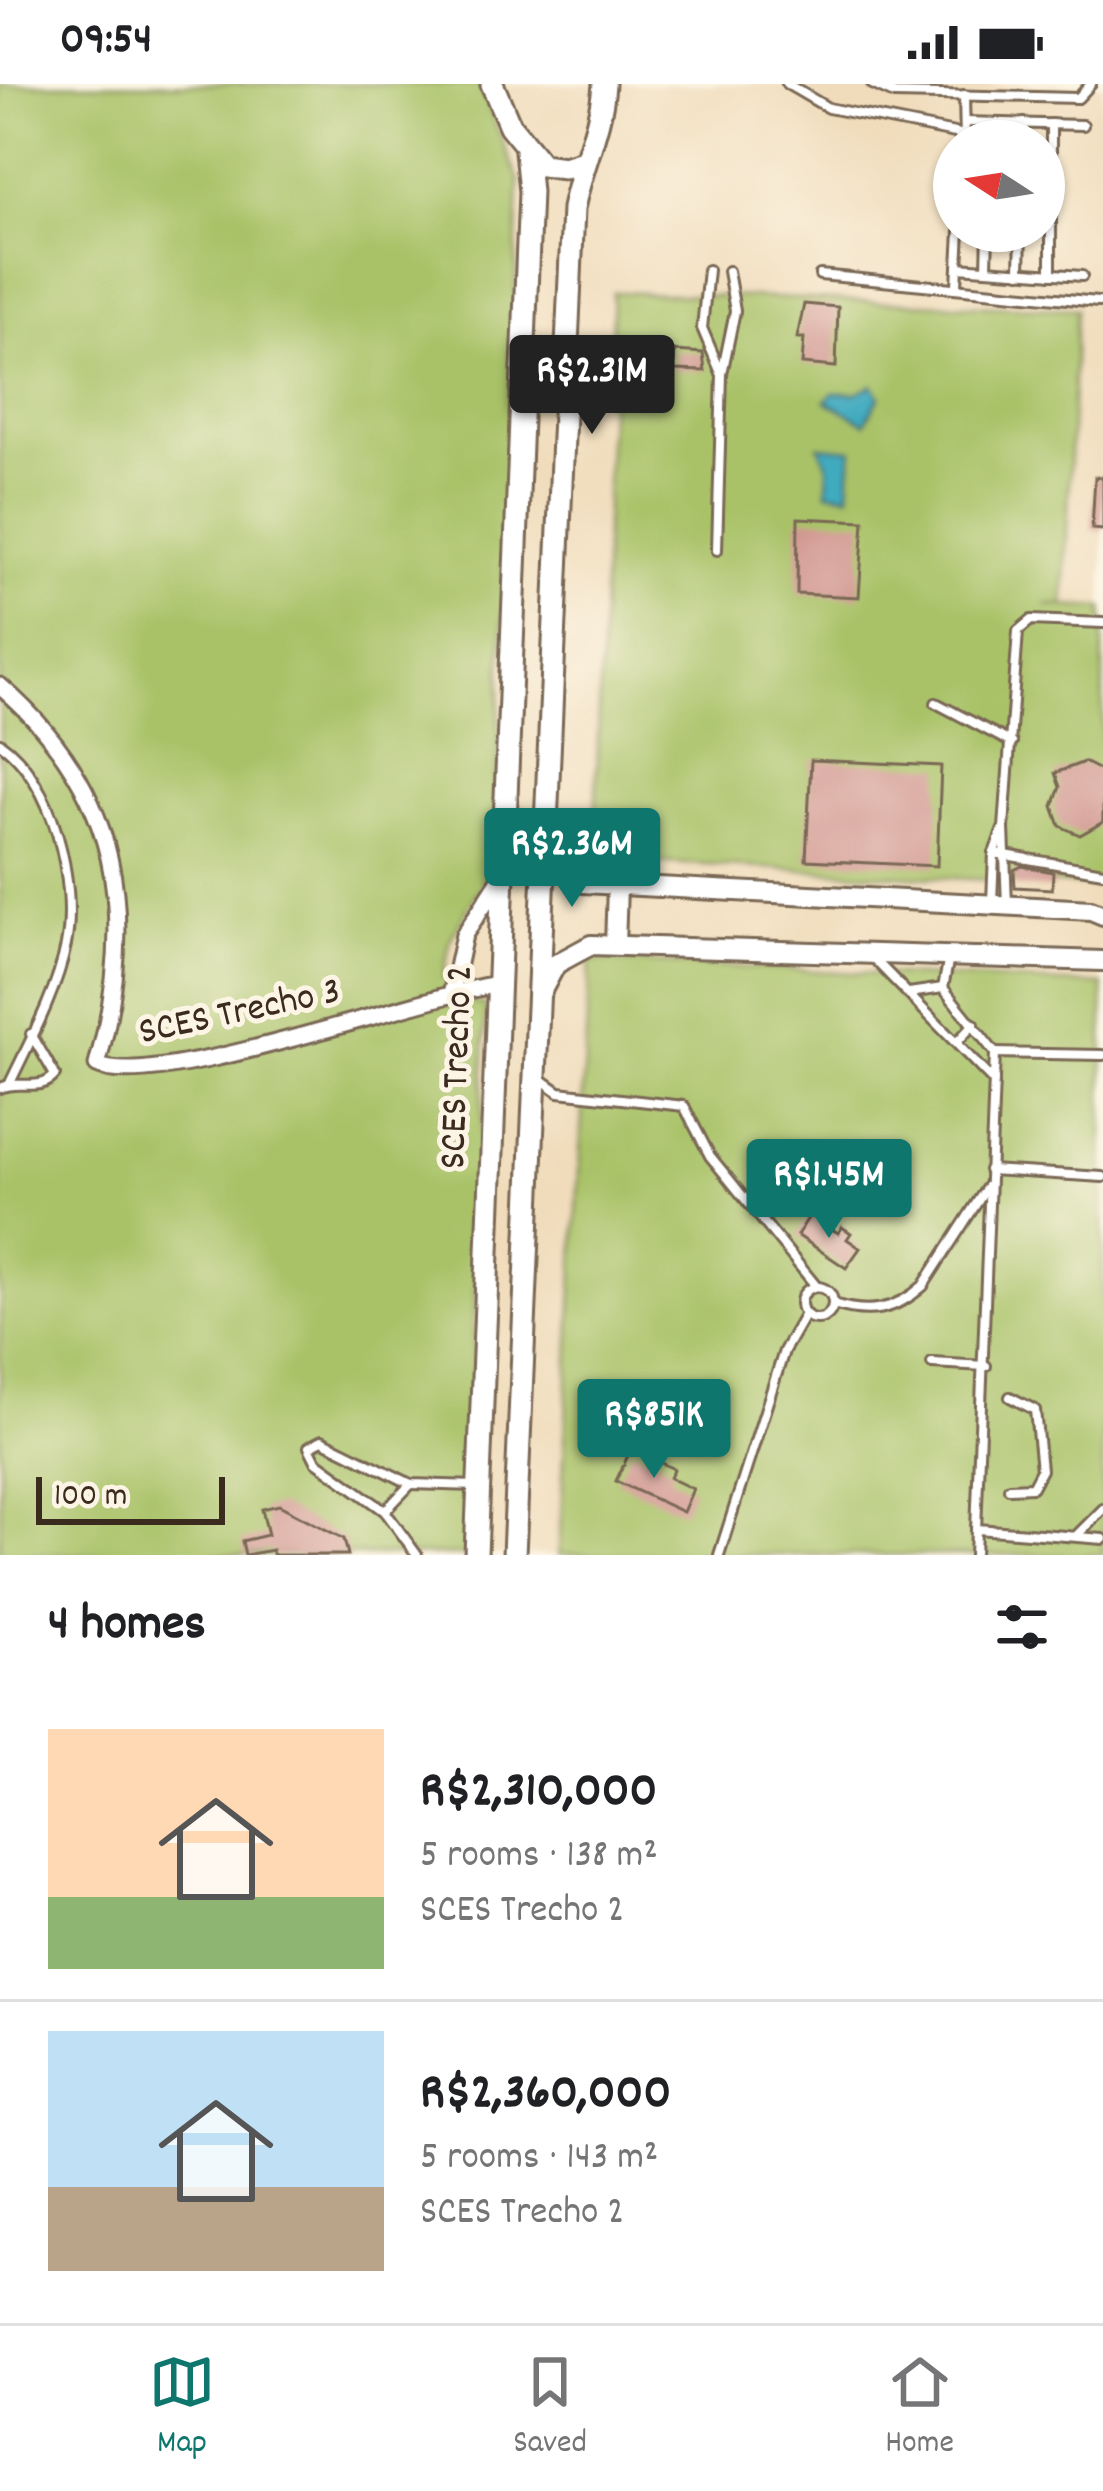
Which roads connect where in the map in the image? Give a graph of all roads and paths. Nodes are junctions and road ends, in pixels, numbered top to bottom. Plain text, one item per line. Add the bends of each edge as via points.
1 (492, 84) edge
2 (787, 84) edge
3 (872, 84) edge
4 (1090, 84) edge
5 (609, 88) edge
6 (964, 95) junction
7 (965, 120) edge
8 (1065, 124) edge
9 (1083, 125) dead end
10 (933, 131) edge
11 (526, 151) junction
12 (583, 162) junction
13 (959, 252) edge
14 (987, 252) edge
15 (1020, 252) edge
16 (1051, 252) edge
17 (958, 268) junction
18 (987, 269) junction
19 (708, 270) dead end
20 (728, 271) dead end
21 (1020, 272) junction
22 (1051, 274) junction
23 (820, 275) dead end
24 (1082, 276) dead end
25 (957, 285) junction
26 (1097, 302) dead end
27 (722, 374) junction
28 (717, 550) dead end
29 (1103, 623) edge
30 (0, 686) edge
31 (510, 692) junction
32 (552, 704) junction
33 (936, 704) dead end
34 (0, 743) edge
35 (1012, 743) junction
36 (547, 825) junction
37 (1004, 828) junction
38 (994, 853) junction
39 (1008, 855) junction
40 (1103, 872) edge
41 (503, 875) junction
42 (617, 886) junction
43 (999, 906) junction
44 (1103, 915) edge
45 (615, 944) junction
46 (868, 953) junction
47 (949, 956) junction
48 (1103, 961) edge
49 (499, 984) junction
50 (943, 988) junction
51 (452, 991) junction
52 (908, 993) junction
53 (540, 994) junction
54 (974, 1024) junction
55 (31, 1034) junction
56 (957, 1042) junction
57 (995, 1053) junction
58 (1103, 1055) edge
59 (536, 1076) junction
60 (10, 1083) junction
61 (995, 1083) junction
62 (0, 1088) edge
63 (559, 1092) junction
64 (535, 1103) junction
65 (989, 1170) junction
66 (1103, 1177) edge
67 (988, 1186) junction
68 (968, 1220) junction
69 (988, 1226) junction
70 (815, 1286) junction
71 (833, 1304) junction
72 (805, 1314) junction
73 (932, 1364) dead end
74 (986, 1366) junction
75 (482, 1394) junction
76 (1010, 1397) dead end
77 (411, 1484) junction
78 (478, 1486) junction
79 (517, 1487) junction
80 (1009, 1488) dead end
81 (1103, 1509) edge
82 (385, 1511) junction
83 (976, 1529) junction
84 (1076, 1536) junction
85 (1103, 1539) edge
86 (417, 1555) edge
87 (476, 1555) edge
88 (514, 1555) edge
89 (719, 1555) edge
90 (975, 1555) edge

1 - 11 main road
2 - 10 lane via 828,108
3 - 6 lane via 894,94
4 - 6 lane via 1078,98
5 - 12 main road, SCES Trecho 2
6 - 7 lane
8 - 9 lane
11 - 12 main road via 552,168
11 - 31 main road, SCES Trecho 2
12 - 32 main road, SCES Trecho 2 via 573,209
13 - 17 lane
14 - 18 lane
15 - 21 lane
16 - 22 lane
17 - 18 lane
17 - 25 lane
18 - 21 lane
19 - 27 lane via 703,328
20 - 27 lane via 735,311
21 - 22 lane
22 - 24 lane
23 - 25 lane
25 - 26 lane
27 - 28 lane
29 - 35 lane via 1022,623
30 - 51 street, SCES Trecho 3 via 55,738 88,793 109,851 118,967 97,1065 122,1072 228,1053
31 - 32 main road via 535,682
31 - 41 main road, SCES Trecho 2
32 - 36 main road, SCES Trecho 2
33 - 35 lane
34 - 55 lane via 45,793 65,881 66,945
35 - 37 lane
36 - 42 street via 567,874
36 - 53 main road, SCES Trecho 2
37 - 38 lane
37 - 39 lane
38 - 39 lane
38 - 43 lane
39 - 40 lane
39 - 43 lane
41 - 49 main road, SCES Trecho 2
41 - 51 street via 464,934
42 - 43 street
42 - 45 street
43 - 44 street
45 - 46 street
45 - 53 street via 570,953
46 - 47 street
46 - 52 lane
47 - 48 street
47 - 50 lane
49 - 51 street, SCES Trecho 3
49 - 75 main road, SCES Trecho 2
50 - 52 lane
50 - 54 lane
52 - 56 lane
53 - 59 main road, SCES Trecho 2
54 - 56 lane
54 - 57 lane
55 - 60 lane
55 - 60 lane via 55,1075 39,1086
56 - 61 lane
57 - 58 lane
57 - 61 lane
59 - 63 lane
59 - 64 main road, SCES Trecho 2
60 - 62 lane
61 - 65 lane
63 - 64 lane
63 - 70 lane via 684,1106 710,1156
64 - 79 main road, SCES Trecho 2
65 - 66 lane
65 - 67 lane
67 - 68 lane
67 - 69 lane
68 - 69 lane
68 - 71 lane via 909,1298 877,1311
69 - 74 lane
70 - 71 lane
70 - 72 lane via 800,1300
71 - 72 lane via 819,1319
72 - 89 lane via 784,1351
73 - 74 lane
74 - 83 lane
75 - 78 main road, SCES Trecho 2
75 - 79 main road via 490,1404 488,1481
76 - 80 lane via 1035,1409 1041,1470 1032,1487
77 - 78 lane
77 - 82 lane
77 - 82 lane via 340,1446 313,1442 308,1454
78 - 87 main road, SCES Trecho 2
79 - 88 main road, SCES Trecho 2
81 - 84 lane
82 - 86 lane
83 - 84 lane
83 - 90 lane
84 - 85 lane

